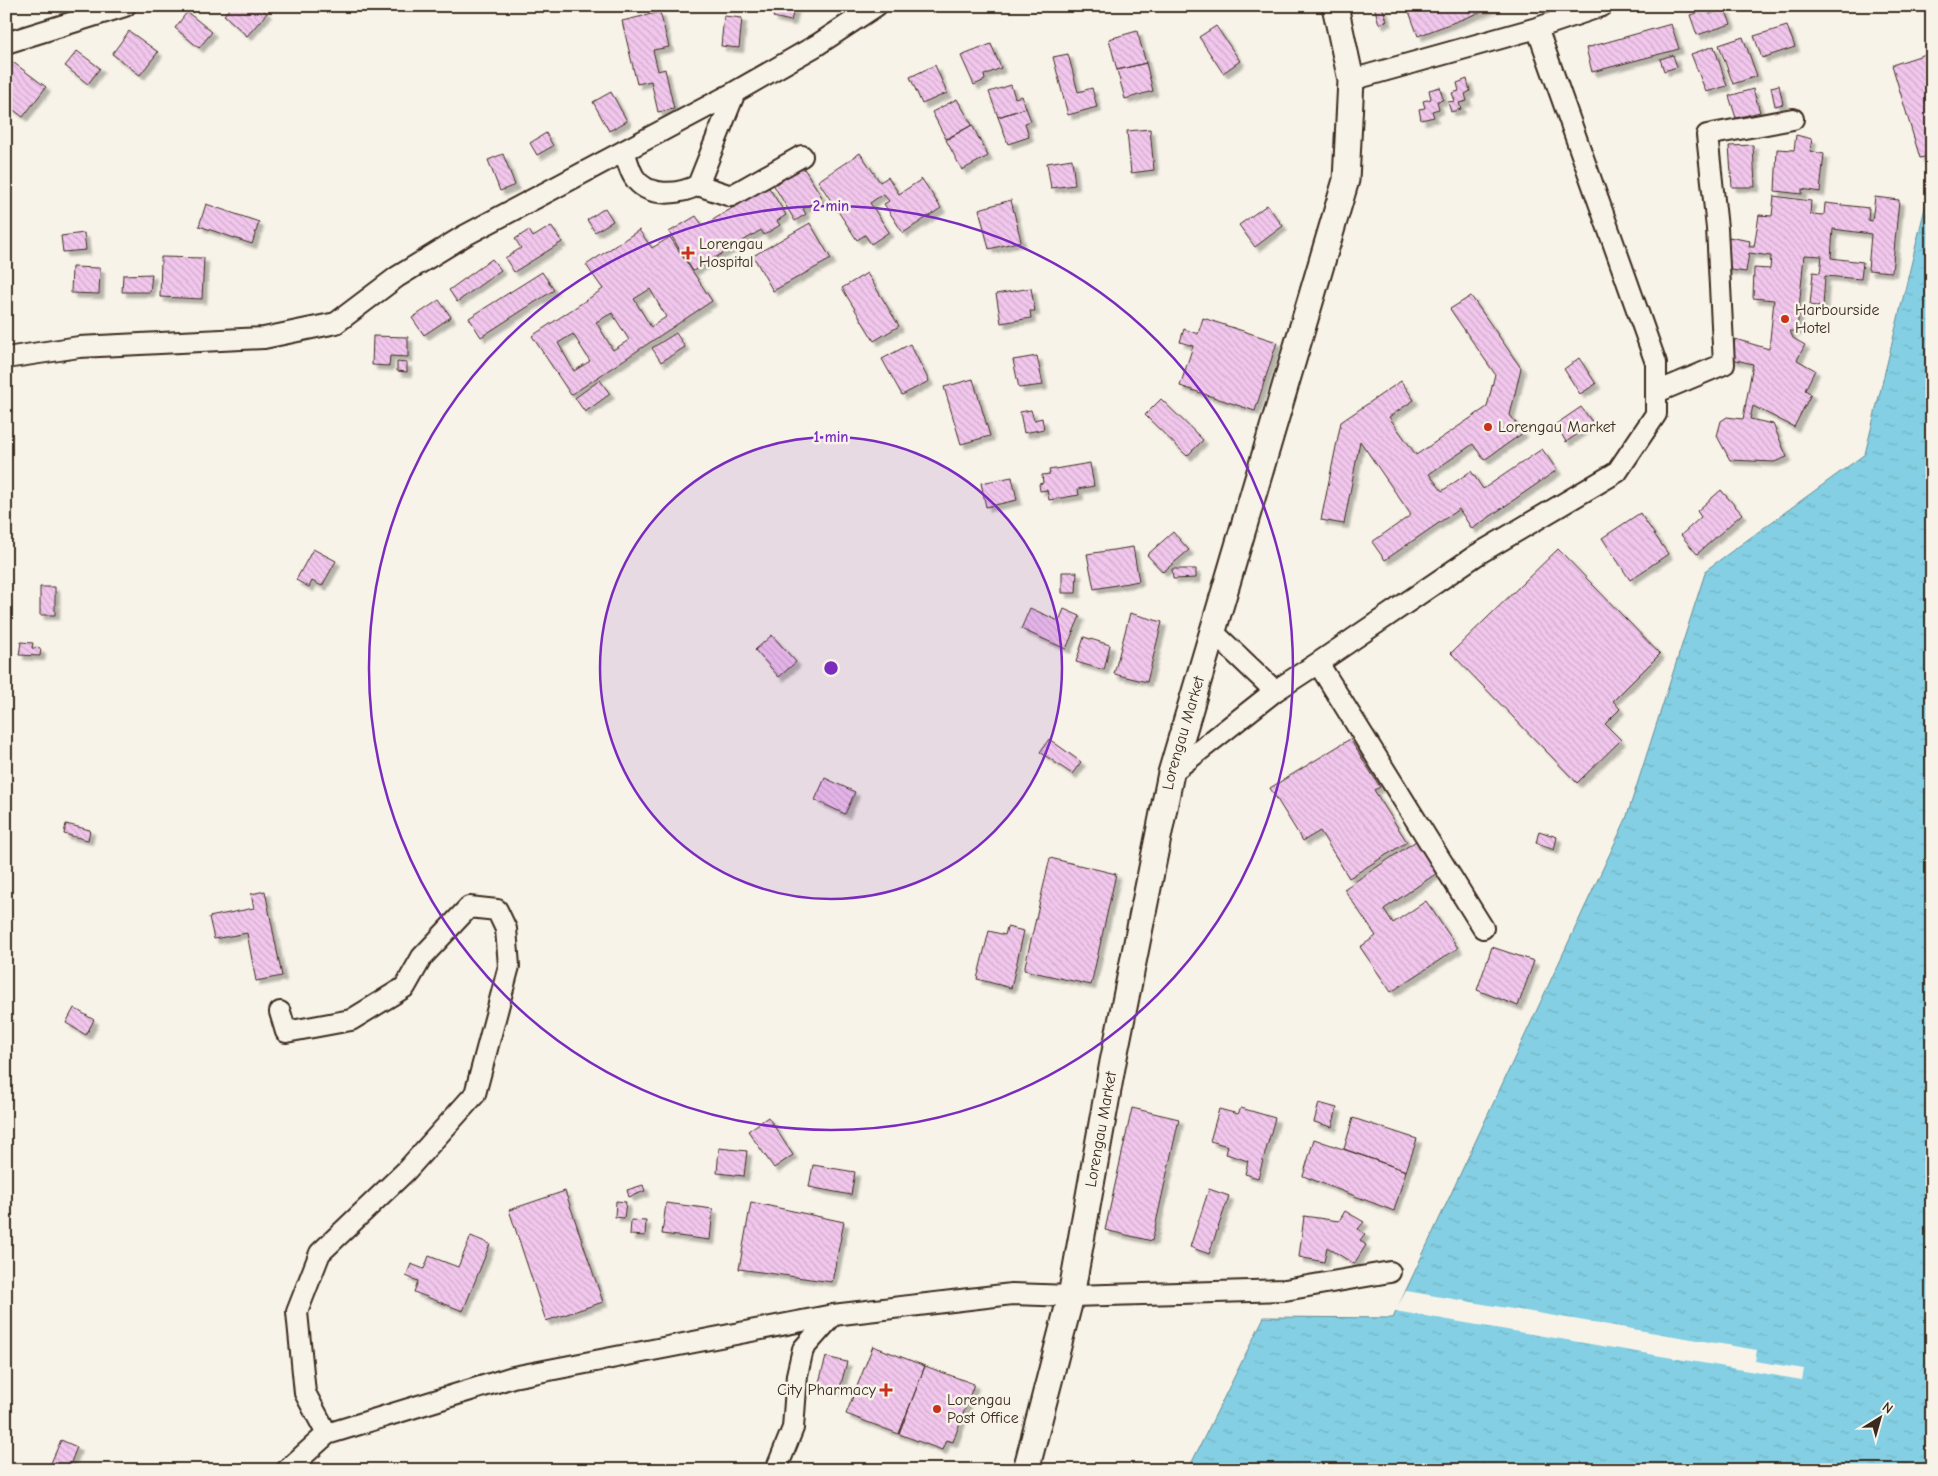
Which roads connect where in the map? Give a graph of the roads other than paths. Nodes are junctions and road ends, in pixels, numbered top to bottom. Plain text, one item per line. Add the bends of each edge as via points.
1 (125, 6) edge
2 (876, 6) edge
3 (1335, 6) edge
4 (1602, 6) edge
5 (1538, 28) junction
6 (6, 43) edge
7 (1351, 80) junction
8 (735, 92) junction
9 (1793, 119) dead end
10 (624, 151) junction
11 (802, 156) dead end
12 (698, 185) junction
13 (6, 358) edge
14 (1656, 392) junction
15 (1212, 632) junction
16 (1318, 664) junction
17 (1274, 691) junction
18 (1171, 773) junction
19 (1484, 928) dead end
20 (280, 1012) dead end
21 (1390, 1272) dead end
22 (1071, 1296) junction
23 (833, 1315) junction
24 (327, 1434) junction
25 (287, 1470) edge
26 (776, 1470) edge
27 (1026, 1470) edge

1 - 6 street
2 - 8 street via 817,45
3 - 7 main road, Lorengau Market
4 - 5 street
5 - 7 street
5 - 14 street via 1656,364
7 - 15 main road, Lorengau Market via 1346,180
8 - 10 street
8 - 12 street
9 - 14 street via 1706,135 1717,228 1724,364
10 - 12 street via 634,176 649,189 673,194
10 - 13 street via 464,236 397,277 336,323 264,338 79,347
11 - 12 street via 731,196
14 - 16 street via 1656,414 1617,472 1478,554
15 - 17 street
15 - 18 main road, Lorengau Market
16 - 17 street
16 - 19 street
17 - 18 street
18 - 22 main road, Lorengau Market
20 - 24 street via 286,1032 351,1020 405,987 422,957 469,907 497,910 506,929 510,966 475,1094 406,1171 320,1253 297,1312 305,1393
21 - 22 street via 1285,1290
22 - 23 street via 1012,1294
22 - 27 main road, Lorengau Market
23 - 24 street via 513,1377
23 - 26 street via 802,1349 793,1428
24 - 25 street

